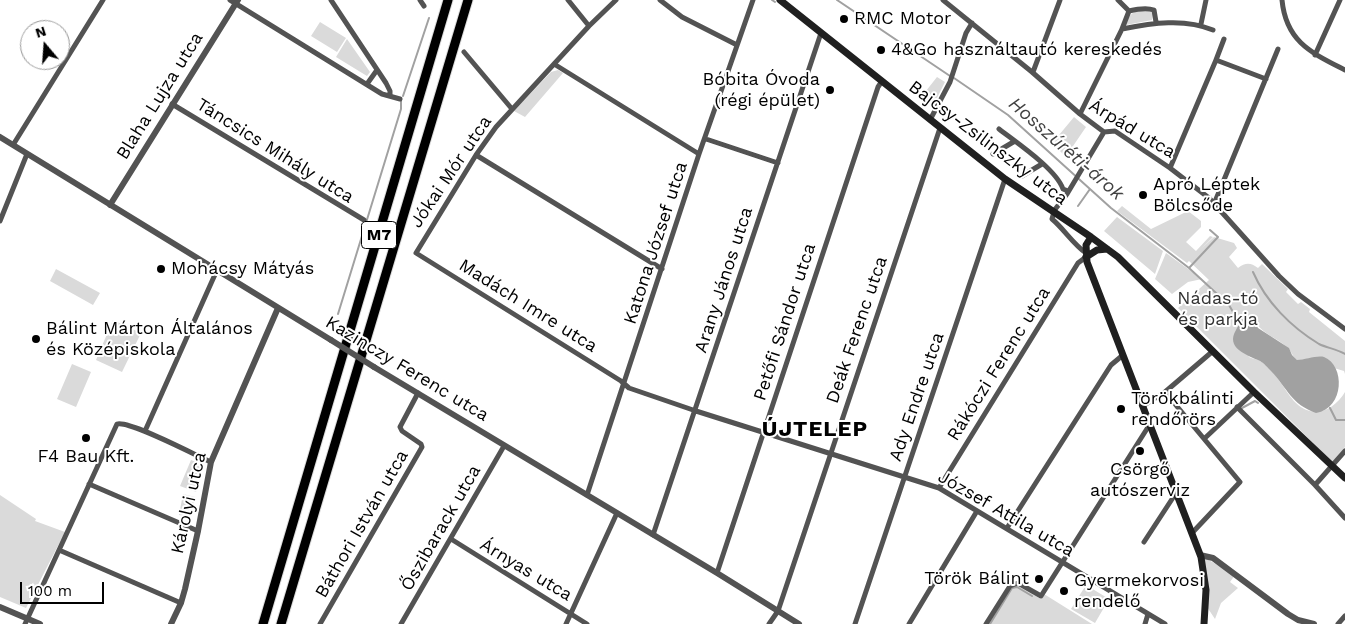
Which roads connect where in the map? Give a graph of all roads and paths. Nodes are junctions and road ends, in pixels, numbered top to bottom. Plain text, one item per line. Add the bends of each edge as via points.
1 (102, 0) edge
2 (331, 0) edge
3 (420, 0) edge
4 (448, 0) edge
5 (468, 0) edge
6 (568, 0) edge
7 (616, 0) edge
8 (660, 0) edge
9 (753, 0) edge
10 (780, 0) edge
11 (943, 0) edge
12 (1060, 0) edge
13 (1118, 0) edge
14 (1206, 0) edge
15 (1282, 0) edge
16 (1340, 0) edge
17 (234, 1) edge
18 (424, 6) dead end
19 (1129, 11) junction
20 (1156, 22) junction
21 (972, 23) junction
22 (1200, 24) junction
23 (589, 26) junction
24 (1122, 29) junction
25 (1213, 30) dead end
26 (821, 33) junction
27 (1224, 39) dead end
28 (737, 45) junction
29 (1278, 49) dead end
30 (464, 52) dead end
31 (1314, 54) junction
32 (1216, 60) junction
33 (554, 64) junction
34 (377, 70) junction
35 (1345, 70) edge
36 (1033, 72) junction
37 (1266, 79) junction
38 (882, 81) junction
39 (367, 84) junction
40 (390, 96) junction
41 (400, 99) dead end
42 (172, 104) junction
43 (512, 109) junction
44 (1080, 114) junction
45 (930, 120) junction
46 (940, 128) junction
47 (999, 129) dead end
48 (1104, 132) junction
49 (0, 137) edge
50 (706, 139) junction
51 (1015, 141) junction
52 (13, 145) junction
53 (27, 154) junction
54 (700, 154) junction
55 (993, 154) dead end
56 (476, 155) junction
57 (778, 163) junction
58 (1042, 164) junction
59 (1170, 168) junction
60 (1022, 176) dead end
61 (1005, 179) junction
62 (1068, 191) junction
63 (1214, 204) junction
64 (110, 205) junction
65 (1053, 212) junction
66 (364, 220) dead end
67 (0, 221) edge
68 (1091, 237) junction
69 (1107, 249) junction
70 (416, 253) joint
71 (1086, 255) junction
72 (662, 269) junction
73 (217, 270) junction
74 (278, 308) junction
75 (1345, 329) edge
76 (1213, 351) junction
77 (1124, 355) junction
78 (625, 384) junction
79 (1165, 392) junction
80 (1254, 392) junction
81 (418, 393) junction
82 (1143, 406) junction
83 (1237, 407) junction
84 (696, 411) junction
85 (1150, 424) junction
86 (145, 431) junction
87 (764, 432) junction
88 (1205, 438) junction
89 (504, 446) junction
90 (1345, 451) edge
91 (830, 453) junction
92 (211, 462) junction
93 (1332, 466) junction
94 (905, 477) junction
95 (1345, 478) edge
96 (89, 484) junction
97 (1315, 485) junction
98 (939, 488) junction
99 (1176, 493) junction
100 (587, 495) junction
101 (977, 511) junction
102 (617, 513) junction
103 (1345, 518) edge
104 (1006, 528) junction
105 (198, 531) junction
106 (1192, 533) junction
107 (653, 535) junction
108 (451, 539) junction
109 (1144, 542) dead end
110 (59, 550) junction
111 (1200, 555) junction
112 (1061, 562) junction
113 (717, 573) junction
114 (181, 602) junction
115 (0, 607) edge
116 (778, 611) junction
117 (570, 613) junction
118 (1148, 614) junction
119 (1345, 616) edge
120 (26, 621) edge
121 (40, 624) edge
122 (171, 624) edge
123 (263, 624) edge
124 (282, 624) edge
125 (320, 624) edge
126 (401, 624) edge
127 (566, 624) edge
128 (587, 624) edge
129 (769, 624) edge
130 (799, 624) edge
131 (855, 624) edge
132 (909, 624) edge
133 (986, 624) edge
134 (1145, 624) edge
135 (1165, 624) edge
136 (1204, 624) edge
137 (1314, 624) edge
138 (1338, 624) edge

1 - 52 street
2 - 34 street
3 - 18 street
4 - 123 highway, M7
5 - 124 highway, M7
6 - 23 street
7 - 23 street, Jókai Mór utca
8 - 28 street via 682,17
9 - 28 street, Katona József utca
10 - 26 main road, Bajcsy-Zsilinszky utca
11 - 21 street, Árpád utca
12 - 36 street
13 - 19 street
14 - 22 street
15 - 31 street via 1284,15 1292,32
16 - 31 street
17 - 39 street
17 - 42 street, Blaha Lujza utca
19 - 20 street via 1152,9
19 - 24 street
20 - 22 street
20 - 24 street
21 - 36 street, Árpád utca
21 - 45 street via 950,82
22 - 25 street
23 - 33 street, Jókai Mór utca
24 - 44 street
26 - 38 main road, Bajcsy-Zsilinszky utca
26 - 57 street, Arany János utca
27 - 32 street
28 - 50 street, Katona József utca
29 - 37 street
30 - 43 street, Jókai Mór utca
31 - 35 street
32 - 37 street
32 - 59 street
33 - 43 street, Jókai Mór utca
33 - 54 street
34 - 39 street
34 - 40 street
36 - 44 street, Árpád utca
37 - 63 street
38 - 45 main road, Bajcsy-Zsilinszky utca
38 - 87 street, Petőfi Sándor utca
39 - 40 street
40 - 41 street
42 - 64 street, Blaha Lujza utca
42 - 66 street, Táncsics Mihály utca
43 - 56 street, Jókai Mór utca
44 - 48 street, Árpád utca
45 - 46 main road, Bajcsy-Zsilinszky utca
46 - 61 main road, Bajcsy-Zsilinszky utca
46 - 91 street, Deák Ferenc utca
47 - 51 street
48 - 59 street, Árpád utca via 1115,131
48 - 62 street
49 - 52 street, Kazinczy Ferenc utca
50 - 54 street, Katona József utca
50 - 57 street
51 - 55 street
51 - 58 street
52 - 53 street, Kazinczy Ferenc utca
53 - 64 street, Kazinczy Ferenc utca
53 - 67 street
54 - 72 street, Katona József utca
56 - 70 street, Jókai Mór utca
56 - 72 street
57 - 84 street, Arany János utca
58 - 60 street
58 - 62 street
59 - 63 street, Árpád utca
61 - 65 main road, Bajcsy-Zsilinszky utca
61 - 94 street, Ady Endre utca
62 - 65 street
63 - 75 street, Árpád utca via 1291,288
64 - 73 street, Kazinczy Ferenc utca
65 - 68 main road, Bajcsy-Zsilinszky utca
65 - 71 street via 1052,219
68 - 69 main road, Bajcsy-Zsilinszky utca
68 - 71 main road via 1086,245
69 - 71 main road
69 - 76 main road, Bajcsy-Zsilinszky utca
70 - 78 street, Madách Imre utca
71 - 77 main road
71 - 98 street, Rákóczi Ferenc utca
72 - 78 street, Katona József utca
73 - 74 street, Kazinczy Ferenc utca
73 - 86 street
74 - 81 street, Kazinczy Ferenc utca, bridge
74 - 92 street, Károlyi utca
76 - 79 street
76 - 80 main road, Bajcsy-Zsilinszky utca
77 - 82 main road
77 - 104 street via 1111,365
78 - 84 street, József Attila utca
78 - 100 street, Katona József utca
79 - 82 street
79 - 88 street
80 - 83 street
80 - 93 main road, Bajcsy-Zsilinszky utca
81 - 89 street, Kazinczy Ferenc utca
81 - 125 street, Báthori István utca via 400,427 422,447
82 - 85 main road
83 - 88 street
83 - 97 street
84 - 87 street, József Attila utca
84 - 107 street, Arany János utca
85 - 99 main road
85 - 112 street
86 - 92 street
86 - 96 street via 124,423 114,426
87 - 91 street, József Attila utca
87 - 113 street, Petőfi Sándor utca
88 - 106 street via 1240,482
89 - 100 street, Kazinczy Ferenc utca
89 - 108 street, Őszibarack utca
90 - 93 street
91 - 94 street, József Attila utca
91 - 116 street, Deák Ferenc utca
92 - 105 street, Károlyi utca
93 - 95 main road, Bajcsy-Zsilinszky utca
93 - 97 street
94 - 98 street, József Attila utca
94 - 131 street, Ady Endre utca
96 - 105 street
96 - 110 street
97 - 103 street
98 - 101 street, József Attila utca
99 - 106 main road
99 - 109 street
100 - 102 street, Kazinczy Ferenc utca
101 - 104 street, József Attila utca
101 - 132 street
102 - 107 street, Kazinczy Ferenc utca
102 - 117 street
104 - 112 street, József Attila utca
105 - 114 street, Károlyi utca
106 - 111 main road
107 - 113 street, Kazinczy Ferenc utca
108 - 117 street, Árnyas utca
108 - 126 street, Őszibarack utca
110 - 114 street
110 - 120 street
111 - 136 main road via 1206,590
111 - 137 street via 1213,558 1288,614
112 - 118 street, József Attila utca
112 - 133 street via 1041,596 1018,583 1010,586
113 - 116 street, Kazinczy Ferenc utca
114 - 122 street, Károlyi utca
115 - 120 street
116 - 129 street, Deák Ferenc utca
116 - 130 street, Kazinczy Ferenc utca
117 - 127 street
117 - 128 street, Árnyas utca
118 - 134 street
118 - 135 street, József Attila utca
119 - 138 street
120 - 121 street

